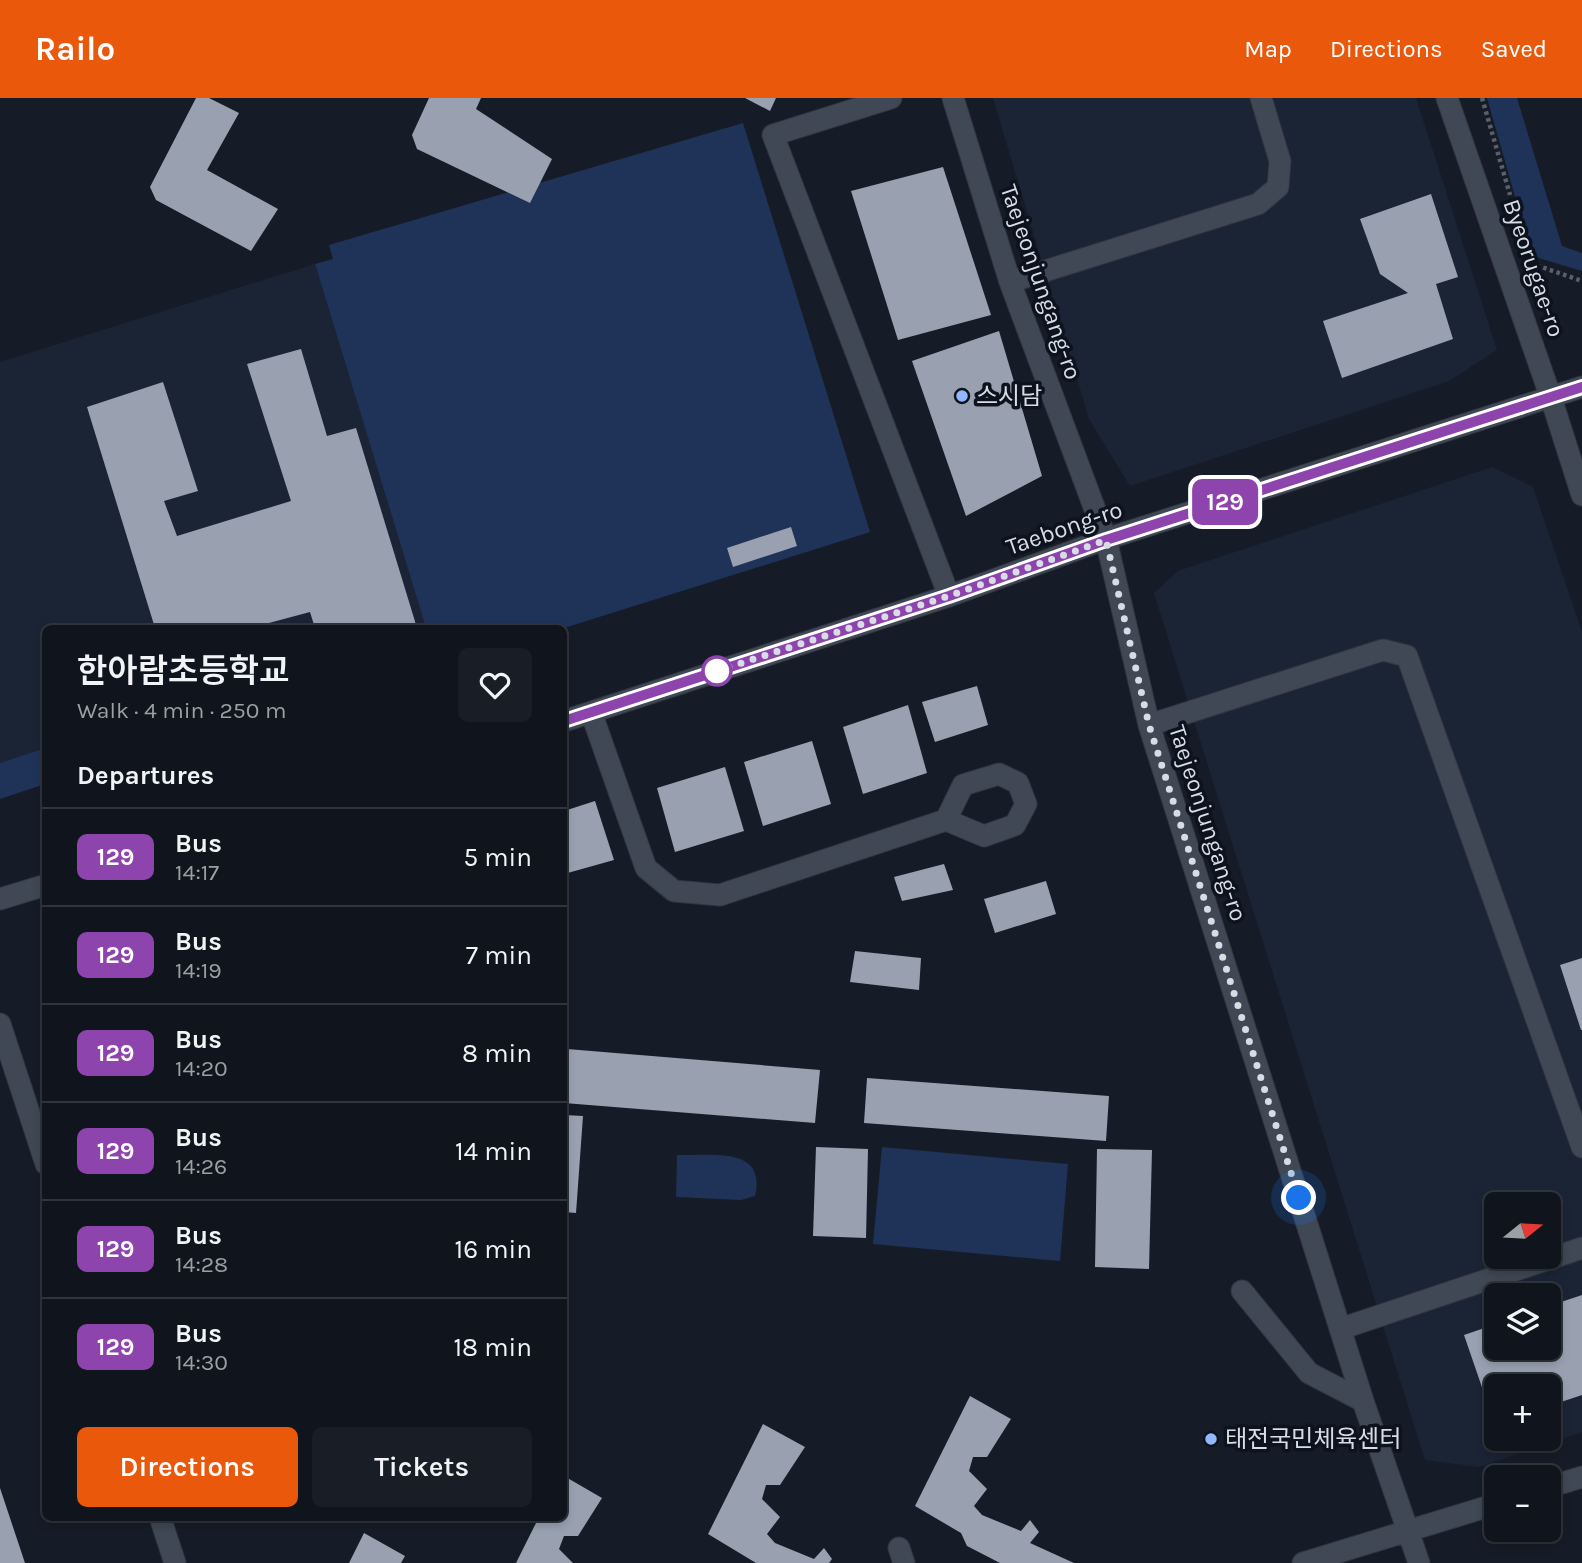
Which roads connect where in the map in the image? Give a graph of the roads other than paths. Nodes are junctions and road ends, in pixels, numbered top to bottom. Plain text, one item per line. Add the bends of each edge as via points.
1 (891, 98) edge
2 (953, 98) edge
3 (1261, 98) edge
4 (1447, 98) edge
5 (1010, 282) junction
6 (1582, 387) edge
7 (1551, 398) junction
8 (1582, 495) edge
9 (1106, 540) junction
10 (949, 596) junction
11 (591, 712) junction
12 (567, 720) edge
13 (1149, 725) junction
14 (946, 820) dead end
15 (42, 886) edge
16 (0, 899) edge
17 (0, 1024) edge
18 (1582, 1147) edge
19 (42, 1152) edge
20 (1582, 1248) edge
21 (1242, 1291) dead end
22 (1340, 1329) junction
23 (1363, 1401) junction
24 (1582, 1477) edge
25 (1561, 1483) edge
26 (1484, 1508) edge
27 (161, 1521) edge
28 (1409, 1532) junction
29 (175, 1563) edge
30 (1303, 1563) edge
31 (1419, 1563) edge

1 - 10 street via 773,135
2 - 5 street, Taejeonjungang-ro
3 - 5 street via 1280,162 1278,187 1258,204
4 - 7 street, Byeorugae-ro
5 - 9 street, Taejeonjungang-ro
6 - 7 street, Taebong-ro
7 - 8 street, Byeorugae-ro
7 - 9 street, Taebong-ro
9 - 10 street, Taebong-ro
9 - 13 street, Taejeonjungang-ro
10 - 11 street, Taebong-ro
11 - 12 street, Taebong-ro
11 - 14 street via 646,868 674,891 720,895
13 - 18 street via 1383,650 1407,656
13 - 22 street, Taejeonjungang-ro
15 - 16 street
17 - 19 street
20 - 22 street
21 - 23 street via 1309,1373
22 - 23 street, Taejeonjungang-ro
23 - 28 street, Taejeonjungang-ro
24 - 25 street
26 - 28 street
27 - 29 street
28 - 30 street
28 - 31 street, Taejeonjungang-ro

